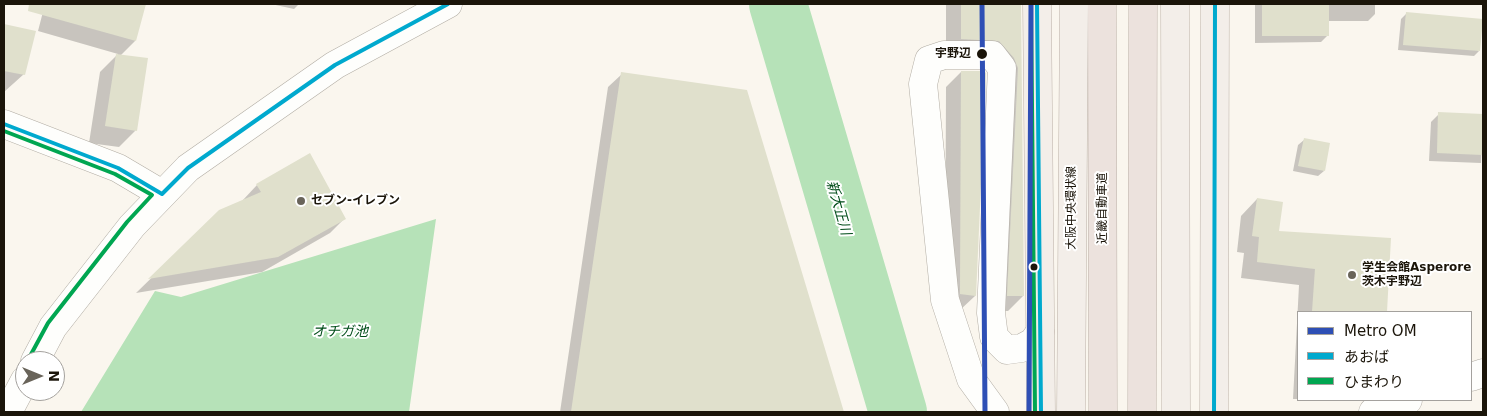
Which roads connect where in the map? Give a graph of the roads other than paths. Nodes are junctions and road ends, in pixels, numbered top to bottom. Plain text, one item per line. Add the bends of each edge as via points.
1 (448, 4) edge
2 (1037, 4) edge
3 (1074, 4) edge
4 (1102, 4) edge
5 (1143, 4) edge
6 (1175, 4) edge
7 (1215, 4) edge
8 (4, 124) edge
9 (162, 194) junction
10 (1040, 332) junction
11 (40, 351) edge
12 (15, 399) edge
13 (1405, 401) edge
14 (8, 412) edge
15 (995, 412) edge
16 (1041, 412) edge
17 (1071, 412) edge
18 (1103, 412) edge
19 (1142, 412) edge
20 (1176, 412) edge
21 (1214, 412) edge
22 (1373, 412) edge

1 - 9 street via 335,64 188,168
2 - 10 main road
3 - 17 main road, 大阪中央環状線
4 - 18 highway, 近畿自動車道
5 - 19 highway
6 - 20 main road
7 - 21 main road
8 - 9 street via 118,168
9 - 11 street via 132,226 53,327
10 - 15 street via 1033,342 1022,348 1007,350 994,337 991,313 1002,68 992,55 944,54 929,60 923,84 945,300 971,379
10 - 16 main road
12 - 14 street
13 - 22 street

